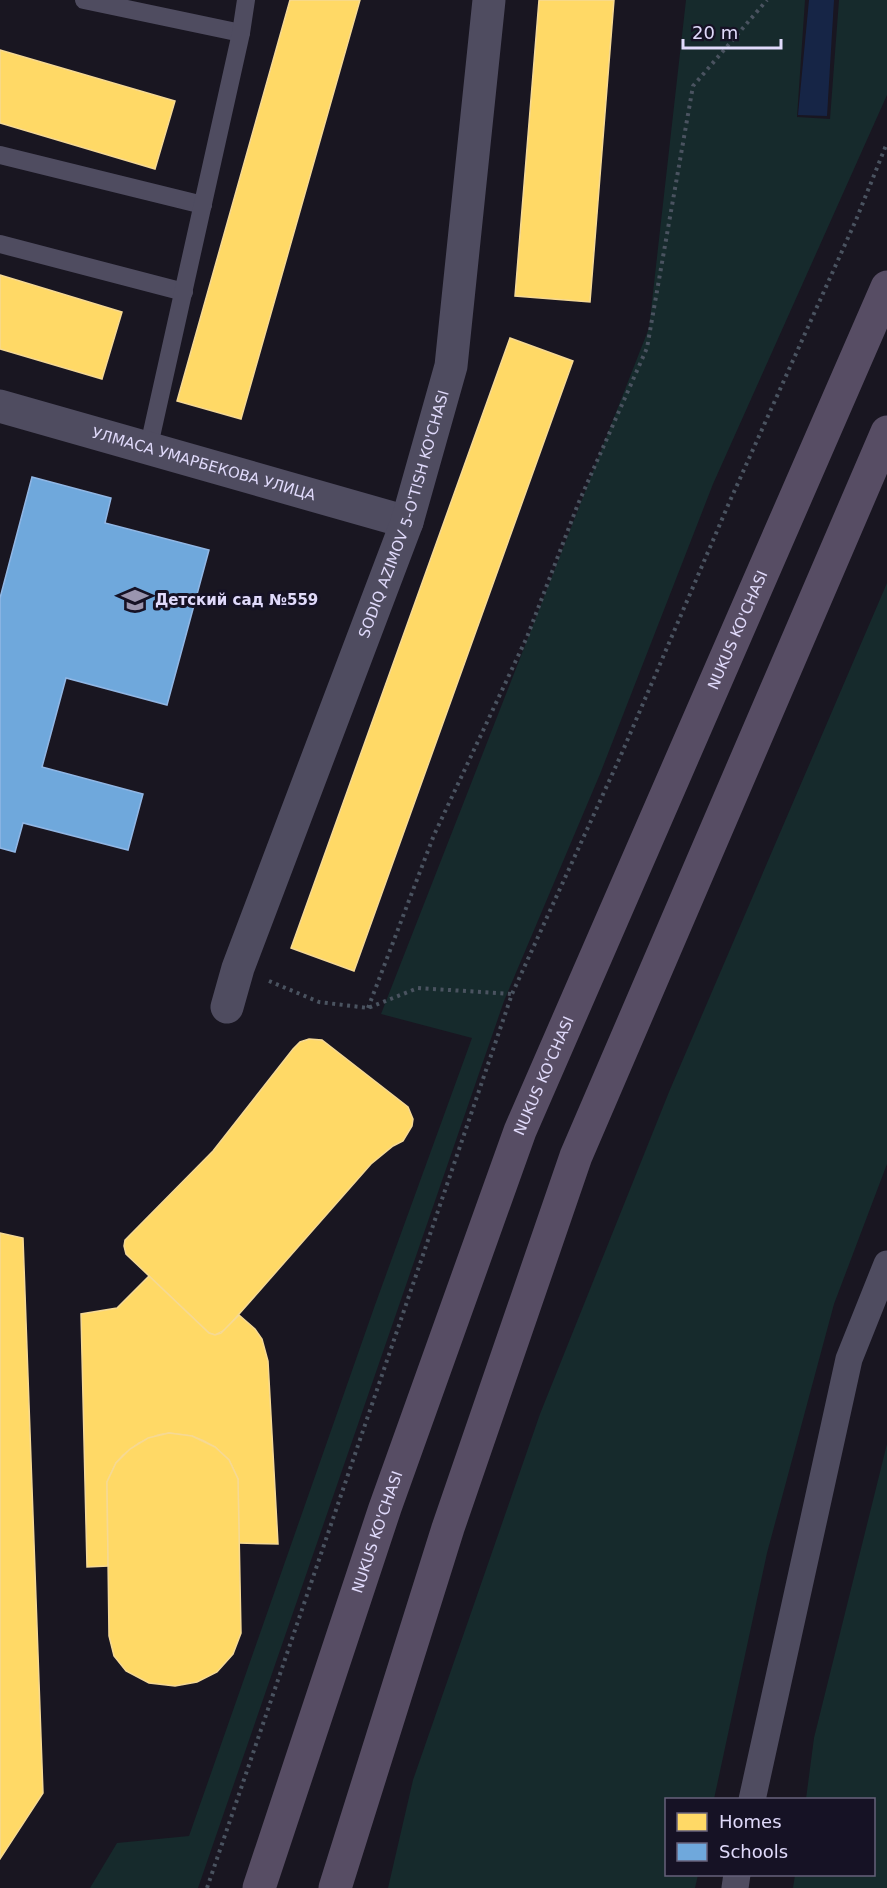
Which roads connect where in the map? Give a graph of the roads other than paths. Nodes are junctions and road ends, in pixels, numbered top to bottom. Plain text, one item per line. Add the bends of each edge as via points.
1 (84, 0) edge
2 (246, 0) edge
3 (489, 0) edge
4 (241, 33) junction
5 (0, 156) edge
6 (202, 206) junction
7 (0, 244) edge
8 (887, 287) edge
9 (183, 292) junction
10 (0, 406) edge
11 (887, 432) edge
12 (148, 450) junction
13 (406, 522) junction
14 (227, 1007) dead end
15 (887, 1264) edge
16 (752, 1798) edge
17 (259, 1888) edge
18 (336, 1888) edge

1 - 4 lane
2 - 4 lane
3 - 13 street, SODIQ AZIMOV 5-O'TISH KO'CHASI via 452,366
4 - 6 lane
5 - 6 lane
6 - 9 lane
7 - 9 lane
8 - 17 main road, NUKUS KO'CHASI via 520,1131 385,1508
9 - 12 lane
10 - 12 street, УЛМАСА УМАРБЕКОВА УЛИЦА
11 - 18 main road via 576,1156 448,1528
12 - 13 street, УЛМАСА УМАРБЕКОВА УЛИЦА
13 - 14 street, SODIQ AZIMOV 5-O'TISH KO'CHASI via 238,968
15 - 16 street via 849,1359

